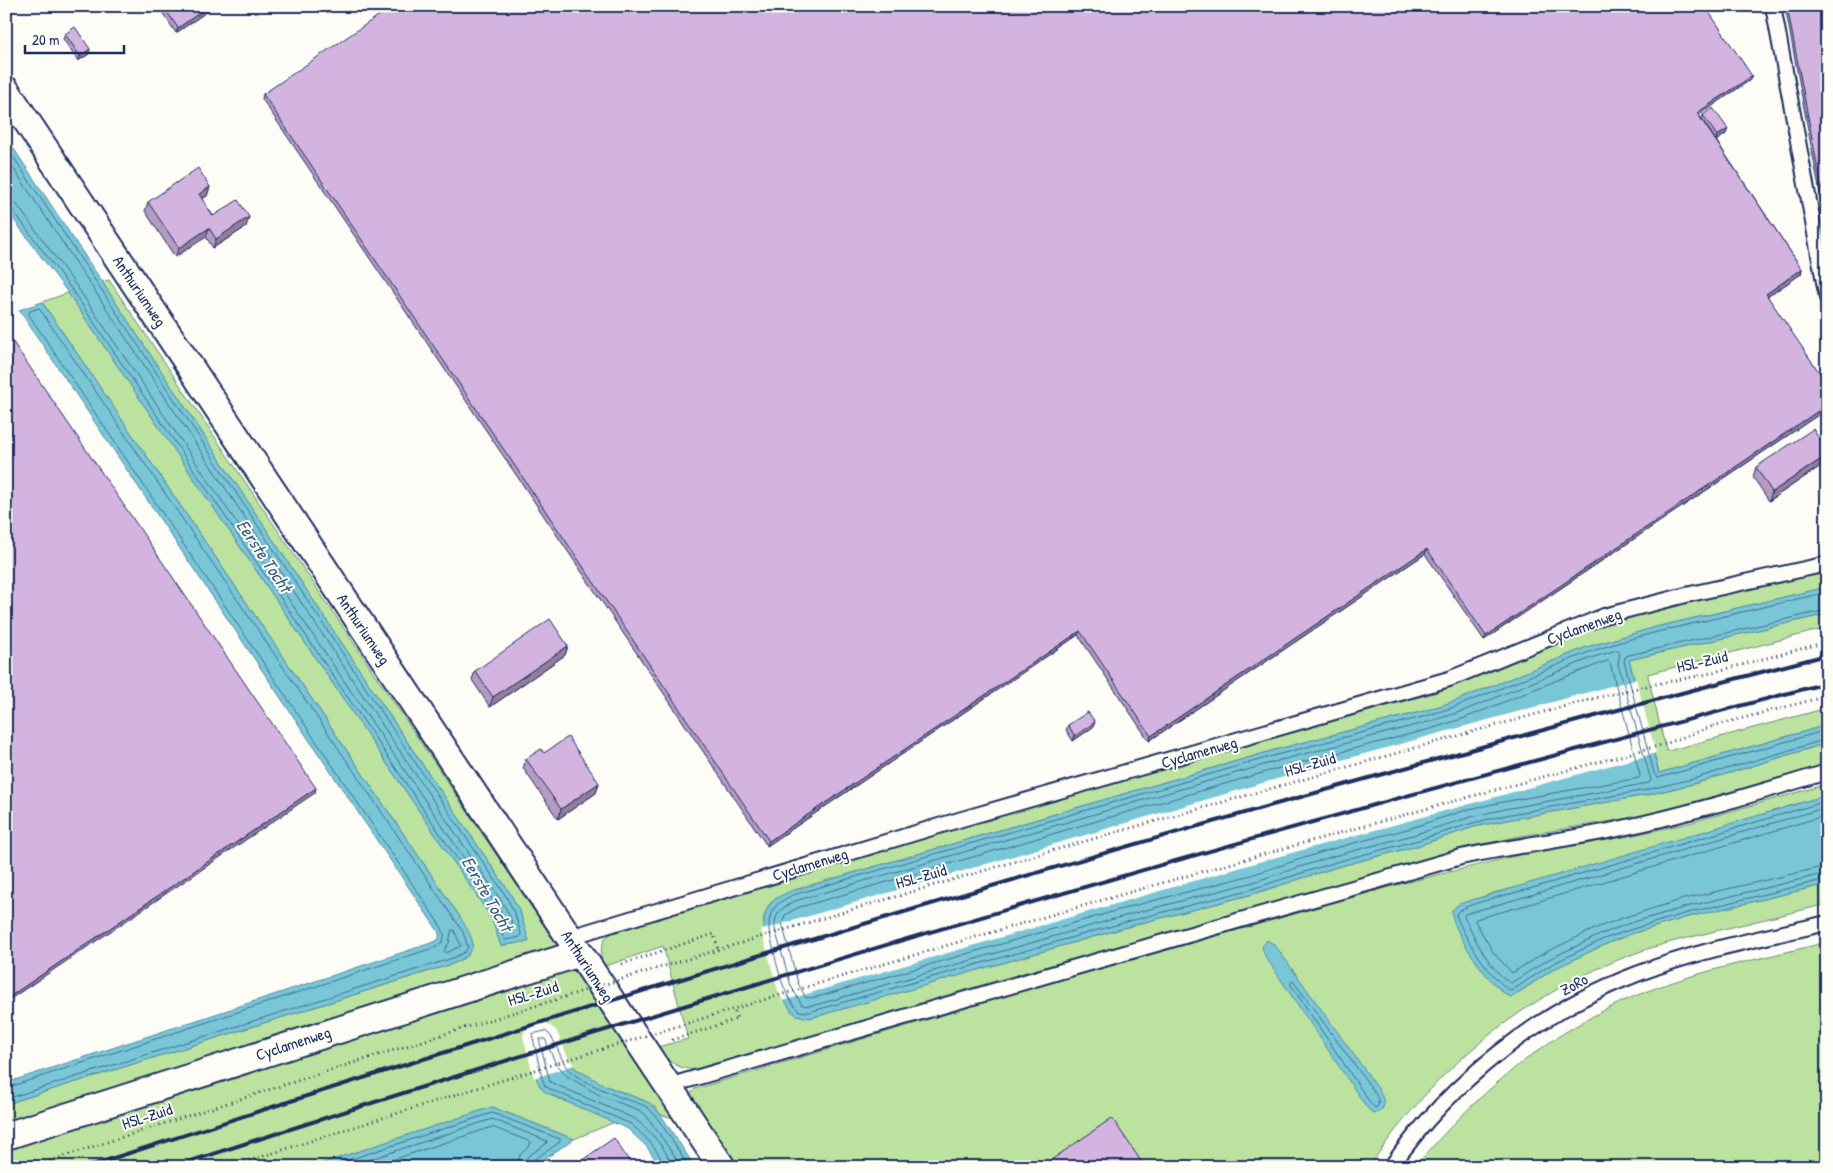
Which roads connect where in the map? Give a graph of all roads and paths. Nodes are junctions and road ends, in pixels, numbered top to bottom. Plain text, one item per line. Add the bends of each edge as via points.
1 (1773, 6) edge
2 (6, 90) edge
3 (1827, 298) edge
4 (1827, 564) edge
5 (1827, 642) edge
6 (1827, 696) edge
7 (1827, 772) edge
8 (1827, 923) edge
9 (575, 945) junction
10 (718, 950) junction
11 (656, 953) dead end
12 (734, 1009) junction
13 (678, 1038) dead end
14 (668, 1086) junction
15 (6, 1136) edge
16 (31, 1167) edge
17 (230, 1167) edge
18 (722, 1167) edge
19 (1391, 1167) edge

1 - 3 lane
2 - 9 street, Anthuriumweg
4 - 9 lane, Cyclamenweg via 1604,616 1449,679 953,821
5 - 10 path, HSL-Zuid, bridge via 1699,676 1650,684 1342,768 935,884
6 - 12 path, bridge via 1329,835
7 - 14 lane via 1616,830 1461,857
8 - 19 lane, ZoRo via 1663,965 1613,984 1564,1009 1518,1039 1468,1079 1437,1110
9 - 14 street, Anthuriumweg
9 - 15 street, Cyclamenweg
10 - 11 path via 714,934
10 - 16 path, HSL-Zuid, bridge
12 - 13 path via 737,1019
12 - 17 path, bridge
14 - 18 street, Anthuriumweg

